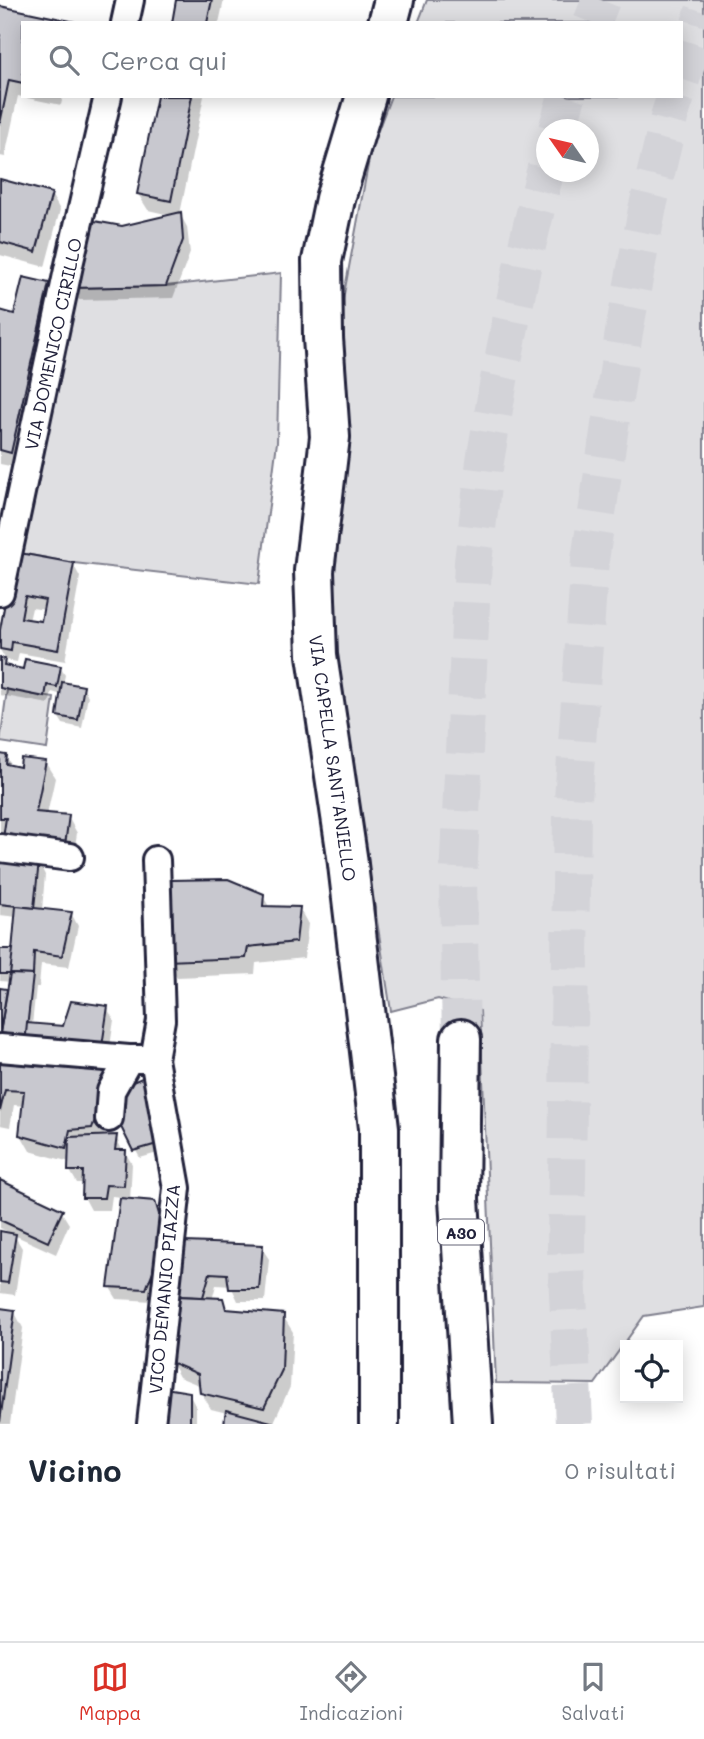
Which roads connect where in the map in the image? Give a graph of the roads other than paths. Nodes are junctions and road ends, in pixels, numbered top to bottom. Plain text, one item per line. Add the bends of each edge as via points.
1 (130, 0) edge
2 (394, 0) edge
3 (125, 21) edge
4 (389, 21) edge
5 (108, 98) edge
6 (365, 98) edge
7 (0, 592) edge
8 (0, 848) edge
9 (70, 857) dead end
10 (156, 860) dead end
11 (461, 1039) tunnel mouth
12 (0, 1048) edge
13 (141, 1059) junction
14 (109, 1118) dead end
15 (151, 1424) edge
16 (379, 1424) edge
17 (473, 1424) edge

1 - 3 street
2 - 4 main road
5 - 7 street, VIA DOMENICO CIRILLO
6 - 16 main road, VIA CAPELLA SANT'ANIELLO via 322,261 330,437 314,571 317,655 347,856 379,1128
8 - 9 street
10 - 13 street via 161,1020
11 - 17 main road, A30 via 460,1199
12 - 13 street
13 - 14 street via 111,1091
13 - 15 street, VICO DEMANIO PIAZZA via 177,1188

